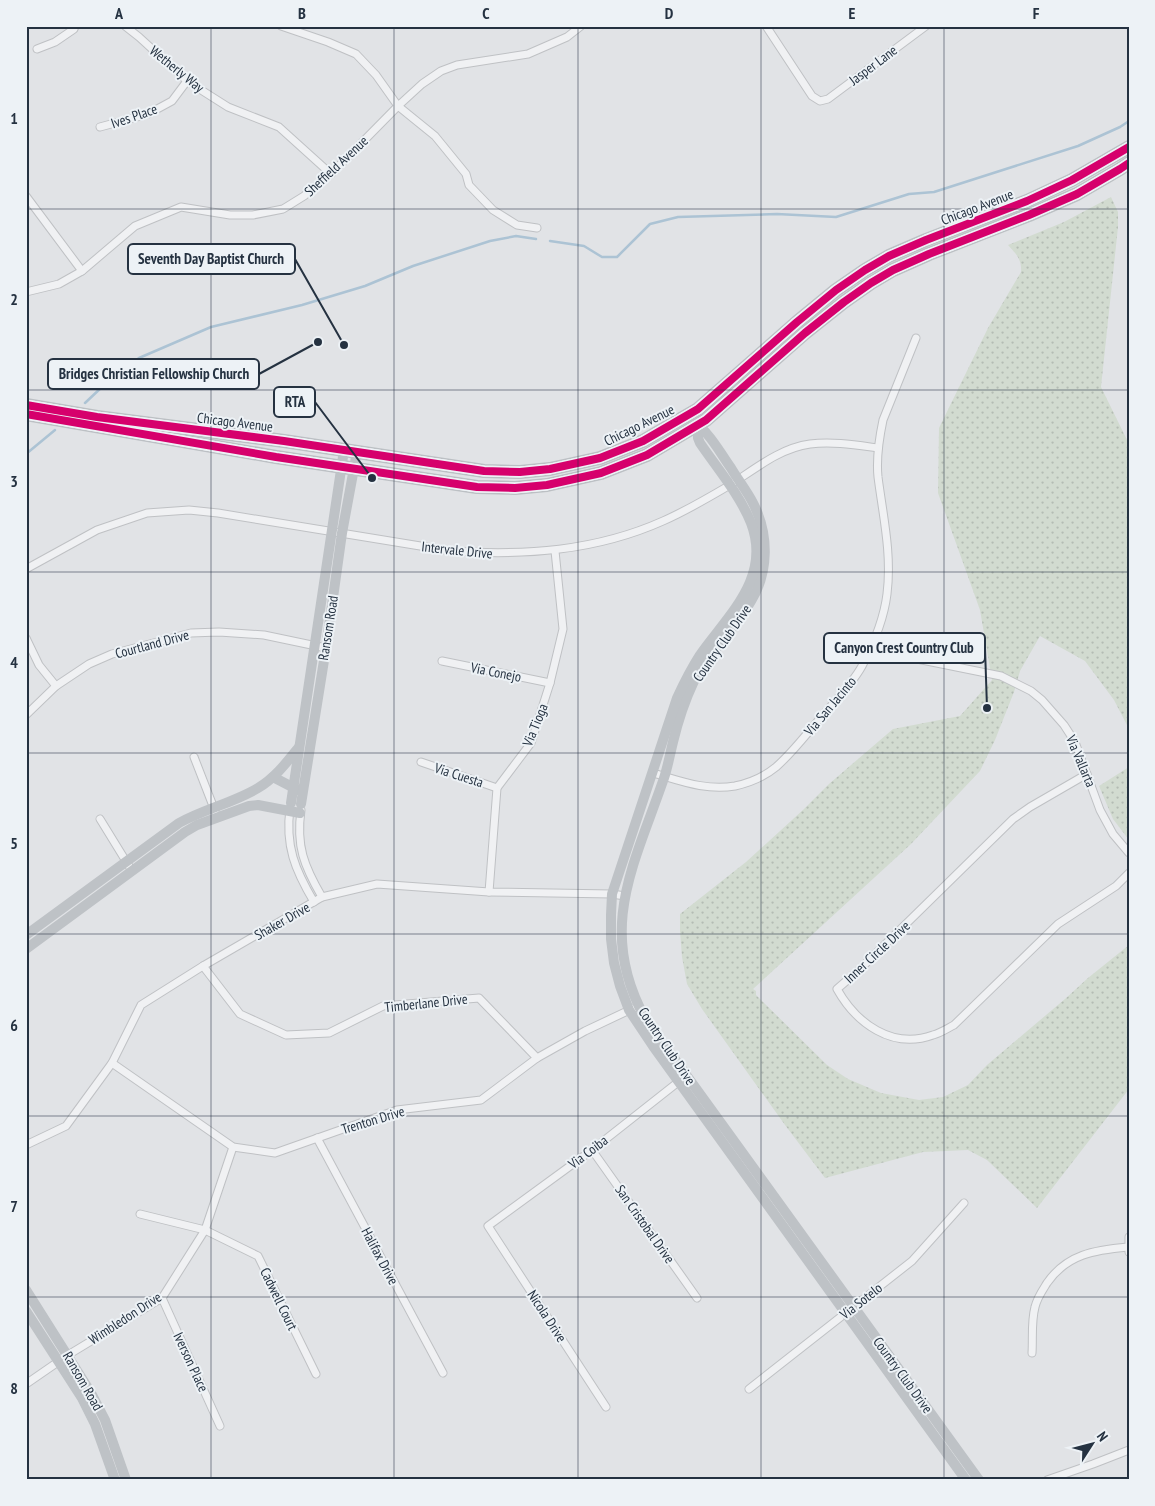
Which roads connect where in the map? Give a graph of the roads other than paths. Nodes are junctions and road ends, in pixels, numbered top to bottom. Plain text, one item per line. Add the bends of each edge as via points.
1 (75, 26) edge
2 (125, 26) edge
3 (281, 26) edge
4 (581, 26) edge
5 (766, 26) edge
6 (926, 26) edge
7 (296, 28) edge
8 (37, 49) dead end
9 (187, 81) junction
10 (398, 106) junction
11 (100, 127) dead end
12 (1129, 147) edge
13 (1129, 163) edge
14 (330, 174) junction
15 (26, 196) edge
16 (537, 228) dead end
17 (82, 271) junction
18 (26, 292) edge
19 (916, 338) dead end
20 (26, 405) edge
21 (26, 414) edge
22 (688, 415) junction
23 (698, 425) junction
24 (878, 448) junction
25 (344, 450) junction
26 (356, 452) junction
27 (341, 467) junction
28 (353, 468) junction
29 (733, 482) junction
30 (336, 533) junction
31 (555, 551) junction
32 (26, 570) edge
33 (26, 638) edge
34 (874, 641) junction
35 (320, 647) junction
36 (442, 661) dead end
37 (550, 683) junction
38 (56, 686) junction
39 (26, 714) edge
40 (300, 746) junction
41 (194, 757) dead end
42 (421, 762) dead end
43 (653, 773) junction
44 (1087, 774) junction
45 (664, 776) junction
46 (273, 777) junction
47 (293, 787) junction
48 (497, 788) junction
49 (297, 805) junction
50 (216, 812) junction
51 (100, 819) dead end
52 (1129, 852) edge
53 (130, 866) junction
54 (1129, 873) edge
55 (489, 892) junction
56 (612, 894) junction
57 (624, 896) junction
58 (322, 897) junction
59 (314, 902) junction
60 (26, 935) edge
61 (26, 949) edge
62 (203, 966) junction
63 (634, 1008) junction
64 (537, 1058) junction
65 (112, 1063) junction
66 (682, 1078) junction
67 (317, 1138) junction
68 (26, 1146) edge
69 (233, 1147) junction
70 (592, 1150) junction
71 (964, 1203) dead end
72 (140, 1214) dead end
73 (488, 1226) joint
74 (205, 1230) junction
75 (1129, 1237) edge
76 (1128, 1250) edge
77 (26, 1290) edge
78 (162, 1298) junction
79 (697, 1298) dead end
80 (850, 1309) junction
81 (26, 1311) edge
82 (1032, 1353) dead end
83 (68, 1355) junction
84 (58, 1361) junction
85 (443, 1373) dead end
86 (316, 1374) dead end
87 (26, 1384) edge
88 (749, 1389) dead end
89 (606, 1407) dead end
90 (220, 1426) dead end
91 (1129, 1450) edge
92 (115, 1480) edge
93 (126, 1480) edge
94 (966, 1480) edge
95 (979, 1480) edge
96 (1047, 1480) edge

1 - 8 street via 55,42
2 - 9 street, Wetherly Way
3 - 7 street
4 - 10 street, Sheffield Avenue via 567,37 528,54 457,65 441,71
5 - 6 street, Jasper Lane via 812,96 820,101 828,99
7 - 10 street via 356,54
9 - 11 street, Ives Place via 172,101 148,114
9 - 14 street, Wetherly Way via 228,107 279,126
10 - 14 street, Sheffield Avenue
10 - 16 street via 435,136 466,174 469,185 493,210 517,225
12 - 22 main road, Chicago Avenue via 1027,201 926,240 865,270 836,290
13 - 23 main road, Chicago Avenue via 1077,194 928,254 871,283 813,327
14 - 17 street, Sheffield Avenue via 283,209 253,215 230,215 180,207 135,226
15 - 17 street
17 - 18 street, Sheffield Avenue via 59,284
19 - 24 street, Via San Jacinto via 882,420
20 - 25 main road, Chicago Avenue
21 - 27 main road, Chicago Avenue
22 - 23 street, Country Club Drive
22 - 26 main road, Chicago Avenue via 643,441 600,458 550,469 484,471
23 - 28 main road, Chicago Avenue via 646,455 601,473 547,485 477,487
23 - 29 street, Country Club Drive via 708,434
24 - 29 street, Intervale Drive via 824,443 797,447 771,458
24 - 34 street, Via San Jacinto via 878,477 889,565 887,596
25 - 26 main road, Chicago Avenue
25 - 27 street, Ransom Road
26 - 28 street, Ransom Road
27 - 28 main road, Chicago Avenue
27 - 30 street, Ransom Road
28 - 30 street, Ransom Road
29 - 31 street, Intervale Drive via 662,522 591,544
29 - 43 street, Country Club Drive via 755,538 750,584 687,675
29 - 45 street, Country Club Drive via 753,504 762,524 765,547 762,578 741,618 700,670 673,739
30 - 31 street, Intervale Drive via 452,551 522,554
30 - 32 street, Intervale Drive via 218,513 189,510 147,513 97,530
30 - 35 street, Ransom Road
31 - 37 street, Via Tioga via 563,629
33 - 38 street via 39,665
34 - 44 street, Via Vallarta via 917,659 1002,676 1031,691 1064,725 1075,742
34 - 45 street, Via San Jacinto via 847,687 775,768 755,780 717,788
35 - 38 street, Courtland Drive via 264,636 191,632 112,654 88,664
35 - 40 street, Ransom Road
35 - 49 street, Ransom Road
36 - 37 street, Via Conejo
37 - 48 street, Via Tioga via 531,743
38 - 39 street, Courtland Drive
40 - 46 street
40 - 47 street, Ransom Road
41 - 50 street
42 - 48 street, Via Cuesta
43 - 45 street, Via San Jacinto
43 - 56 street, Country Club Drive
44 - 52 street, Via Vallarta via 1106,822
44 - 54 street, Inner Circle Drive via 1014,819 837,989 845,1004 876,1031 908,1039 933,1035 954,1025 1058,924 1116,886
45 - 57 street, Country Club Drive
46 - 47 street
46 - 50 street
47 - 49 street, Ransom Road
47 - 49 street
48 - 55 street
49 - 50 street via 258,805
49 - 58 street via 303,859
49 - 59 street via 288,835 294,863
50 - 53 street
51 - 53 street
53 - 60 street
53 - 61 street
55 - 56 street, Shaker Drive
55 - 58 street, Shaker Drive via 377,884
56 - 57 street, Shaker Drive
56 - 63 street, Country Club Drive via 610,939 614,963 620,986
57 - 63 street, Country Club Drive via 621,942
58 - 59 street, Shaker Drive
59 - 62 street, Shaker Drive
62 - 64 street, Timberlane Drive via 240,1014 286,1035 329,1033 383,1006 479,998
62 - 65 street, Shaker Drive via 141,1005
63 - 64 street, Trenton Drive
63 - 66 street, Country Club Drive via 653,1046
64 - 67 street, Trenton Drive via 481,1100 397,1110
65 - 68 street, Shaker Drive via 66,1126
65 - 69 street, Trenton Drive
66 - 70 street, Via Coiba
66 - 80 street, Country Club Drive
67 - 69 street, Trenton Drive via 275,1153
67 - 85 street, Halifax Drive
69 - 74 street, Wimbledon Drive
70 - 73 street, Via Coiba
70 - 79 street, San Cristobal Drive
71 - 80 street, Via Sotelo via 912,1261
72 - 74 street, Cadwell Court
73 - 89 street, Nicola Drive
74 - 78 street, Wimbledon Drive
74 - 86 street, Cadwell Court via 258,1256
75 - 76 street
76 - 82 street via 1099,1250 1084,1254 1052,1276 1035,1307
77 - 83 street, Ransom Road
78 - 83 street, Wimbledon Drive
78 - 90 street, Iverson Place
80 - 88 street, Via Sotelo
80 - 94 street, Country Club Drive
80 - 95 street, Country Club Drive
81 - 84 street, Ransom Road
83 - 84 street, Wimbledon Drive
83 - 93 street, Ransom Road via 105,1420
84 - 87 street, Wimbledon Drive
84 - 92 street, Ransom Road via 95,1424
91 - 96 street

